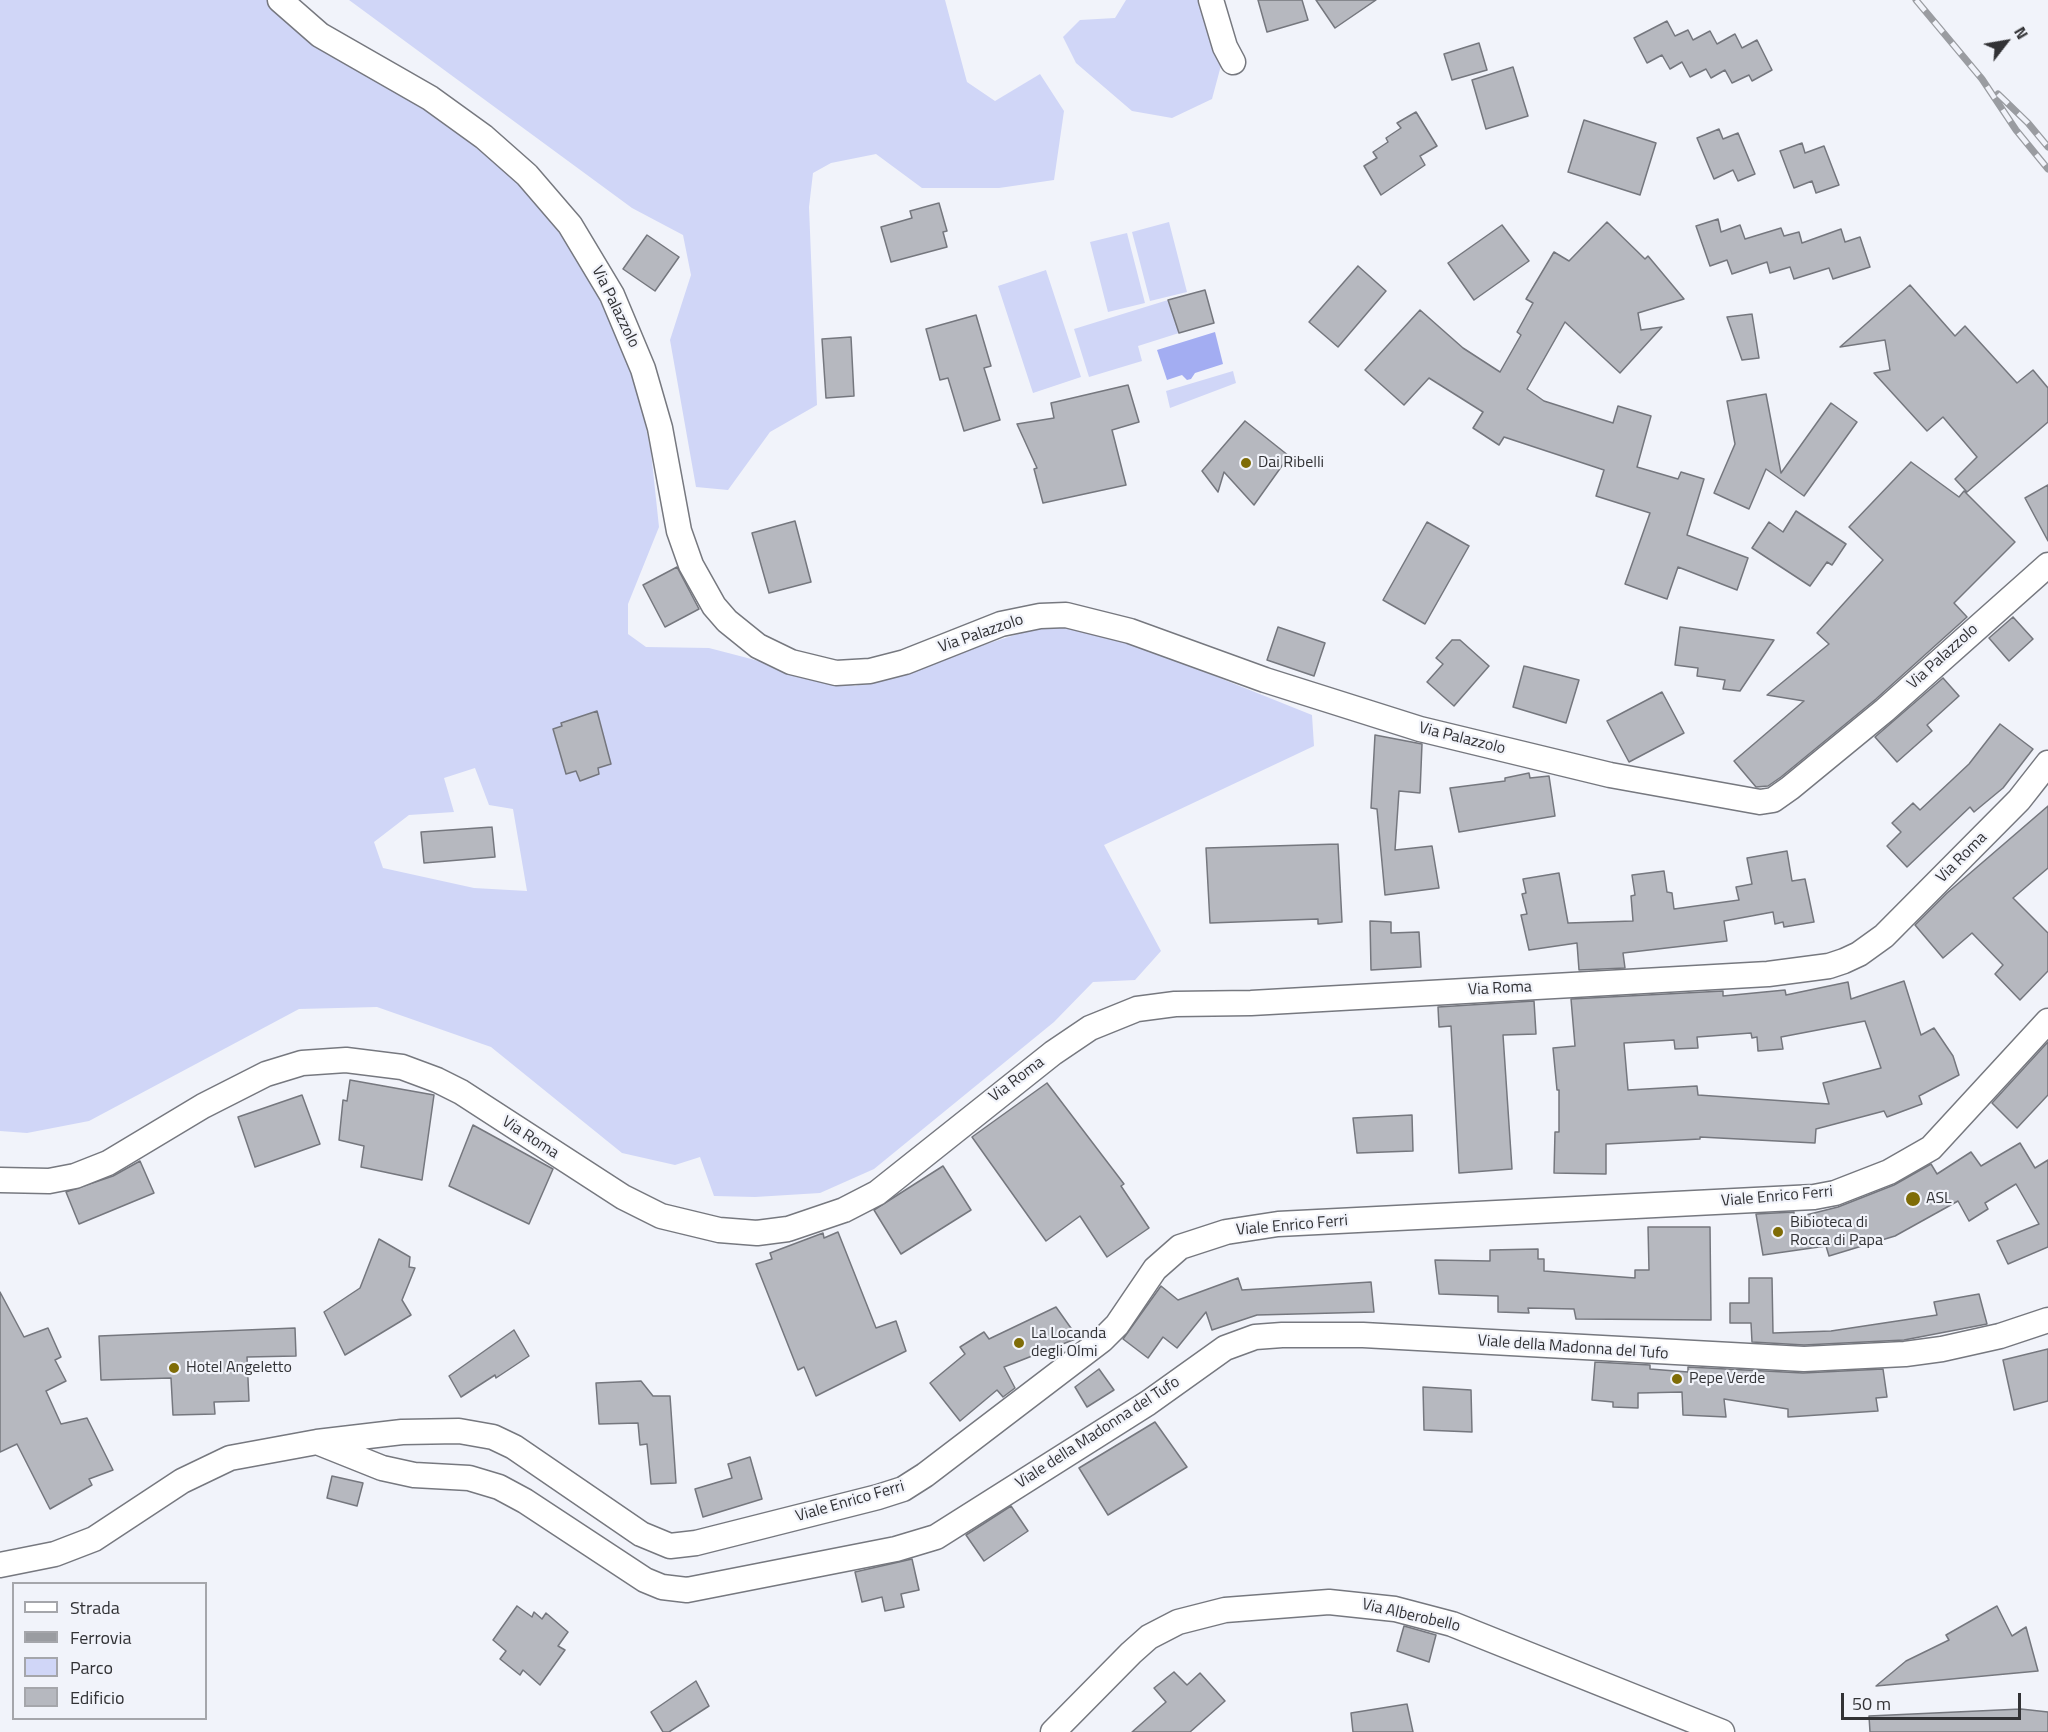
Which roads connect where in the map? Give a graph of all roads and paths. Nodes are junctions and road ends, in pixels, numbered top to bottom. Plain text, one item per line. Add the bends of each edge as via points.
1 (280, 0) edge
2 (1211, 0) edge
3 (1233, 62) dead end
4 (2048, 565) edge
5 (2048, 764) edge
6 (2048, 1021) edge
7 (0, 1180) edge
8 (2048, 1320) edge
9 (317, 1442) junction
10 (0, 1565) edge
11 (1053, 1732) edge
12 (1722, 1732) edge

1 - 4 street, Via Palazzolo via 314,30 430,98 478,132 522,170 570,225 612,295 643,369 690,565 727,621 758,646 791,662 836,673 870,671 905,662 1001,624 1066,615 1130,631 1265,680 1413,727 1610,775 1760,802 1781,795 1808,774
2 - 3 street
5 - 7 street, Via Roma via 2019,800 1884,936 1844,961 1768,974 1137,1009 1096,1025 1053,1053 877,1193 844,1210 788,1229 757,1233 719,1230 662,1216 623,1197 437,1080 402,1067 346,1060 302,1063 266,1074 86,1172 49,1182
6 - 9 street, Viale Enrico Ferri via 1931,1148 1889,1173 1835,1193 1278,1224 1226,1232 1180,1247 1155,1269 1109,1333 915,1483 885,1495 696,1543 670,1546 641,1534 514,1447 481,1433 402,1432
8 - 9 street, Viale della Madonna del Tufo via 2000,1336 1922,1352 1775,1359 1363,1335 1256,1337 1225,1348 1148,1403 936,1537 896,1550 687,1590 645,1580 499,1487 469,1478 414,1475 382,1468
9 - 10 street, Viale Enrico Ferri via 220,1462 182,1481 94,1539 55,1554
11 - 12 street, Via Alberobello via 1149,1637 1178,1622 1225,1610 1329,1602 1395,1609 1462,1627

